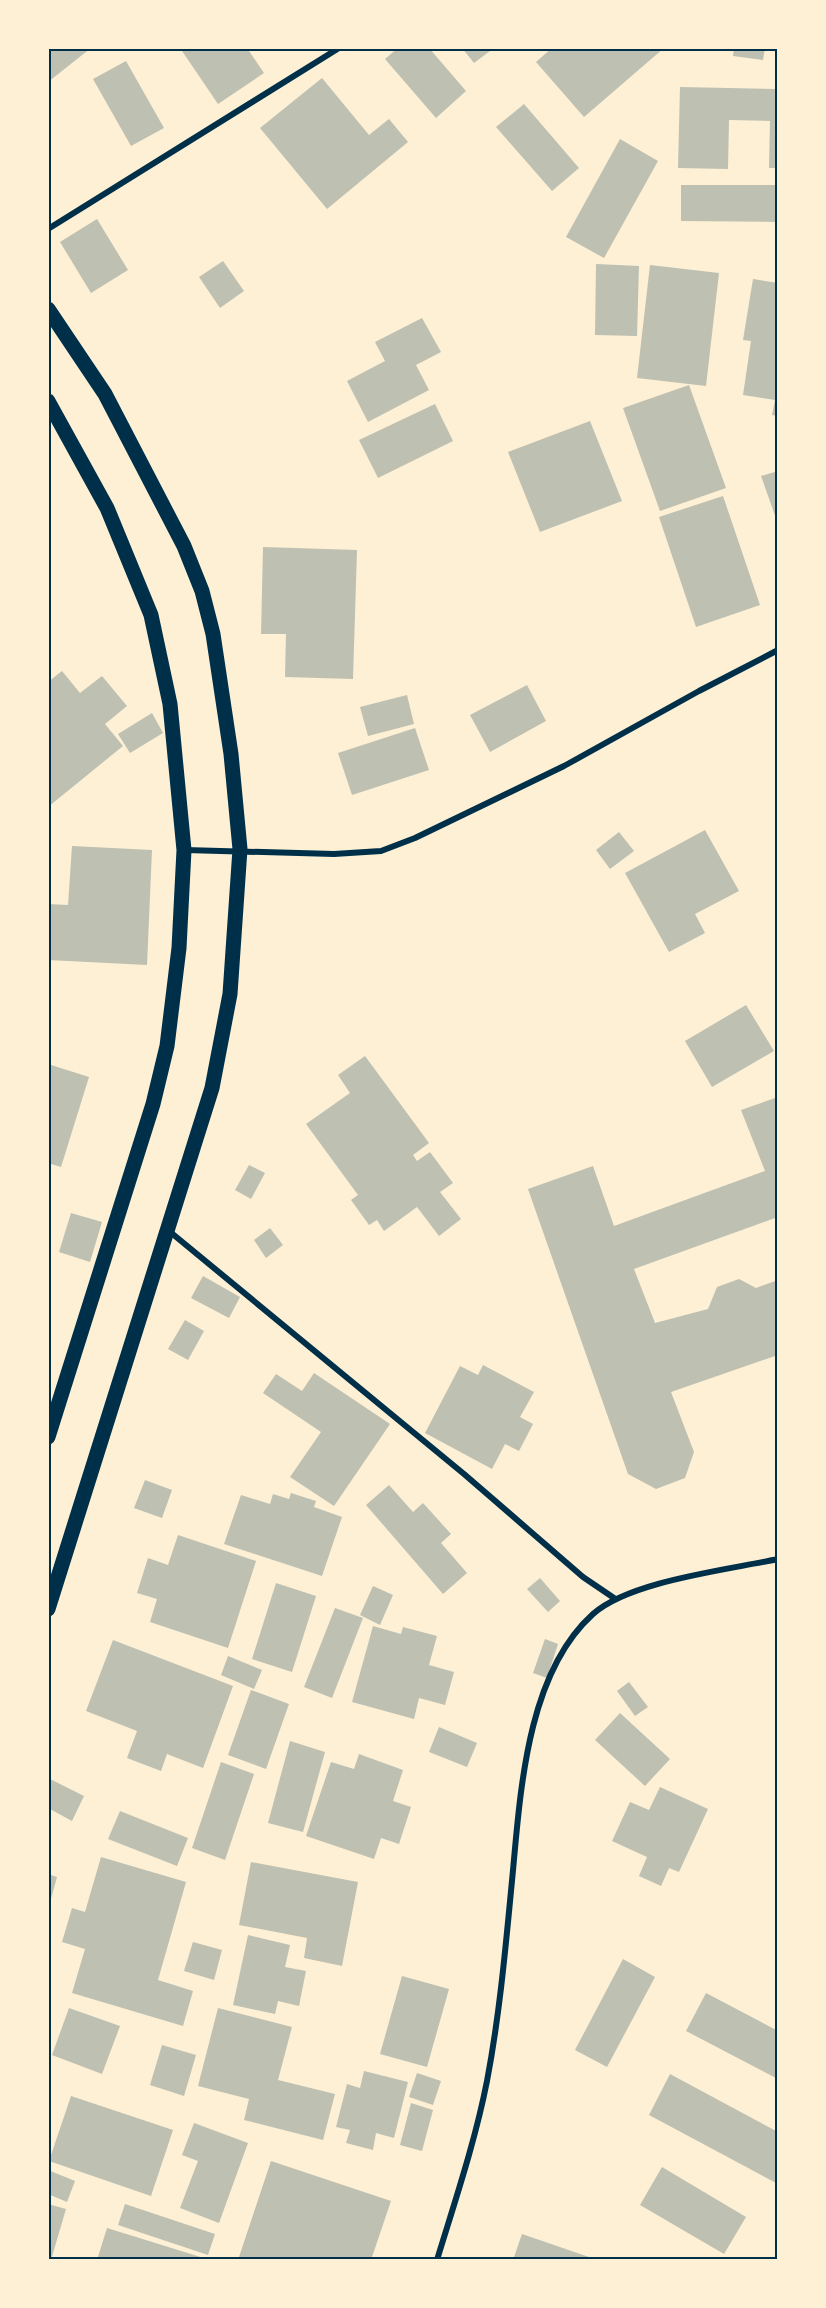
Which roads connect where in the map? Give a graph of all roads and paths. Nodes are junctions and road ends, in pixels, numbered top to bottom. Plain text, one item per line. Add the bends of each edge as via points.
1 (339, 48) edge
2 (48, 229) edge
3 (48, 309) edge
4 (48, 401) edge
5 (778, 650) edge
6 (240, 849) junction
7 (184, 850) junction
8 (168, 1230) junction
9 (48, 1437) edge
10 (778, 1558) edge
11 (614, 1598) junction
12 (48, 1609) edge
13 (437, 2260) edge

1 - 2 street
3 - 6 main road via 105,394 184,546 202,591 215,645
4 - 7 main road via 107,508 151,615 170,704
5 - 6 street via 564,766 390,848 334,854
6 - 7 street
6 - 8 main road via 230,994 212,1088
7 - 9 main road via 179,948 167,1046 153,1104
8 - 11 street via 583,1577
8 - 12 main road
10 - 11 street via 639,1588
11 - 13 street via 576,1632 561,1655 535,1721 524,1776 487,2080

